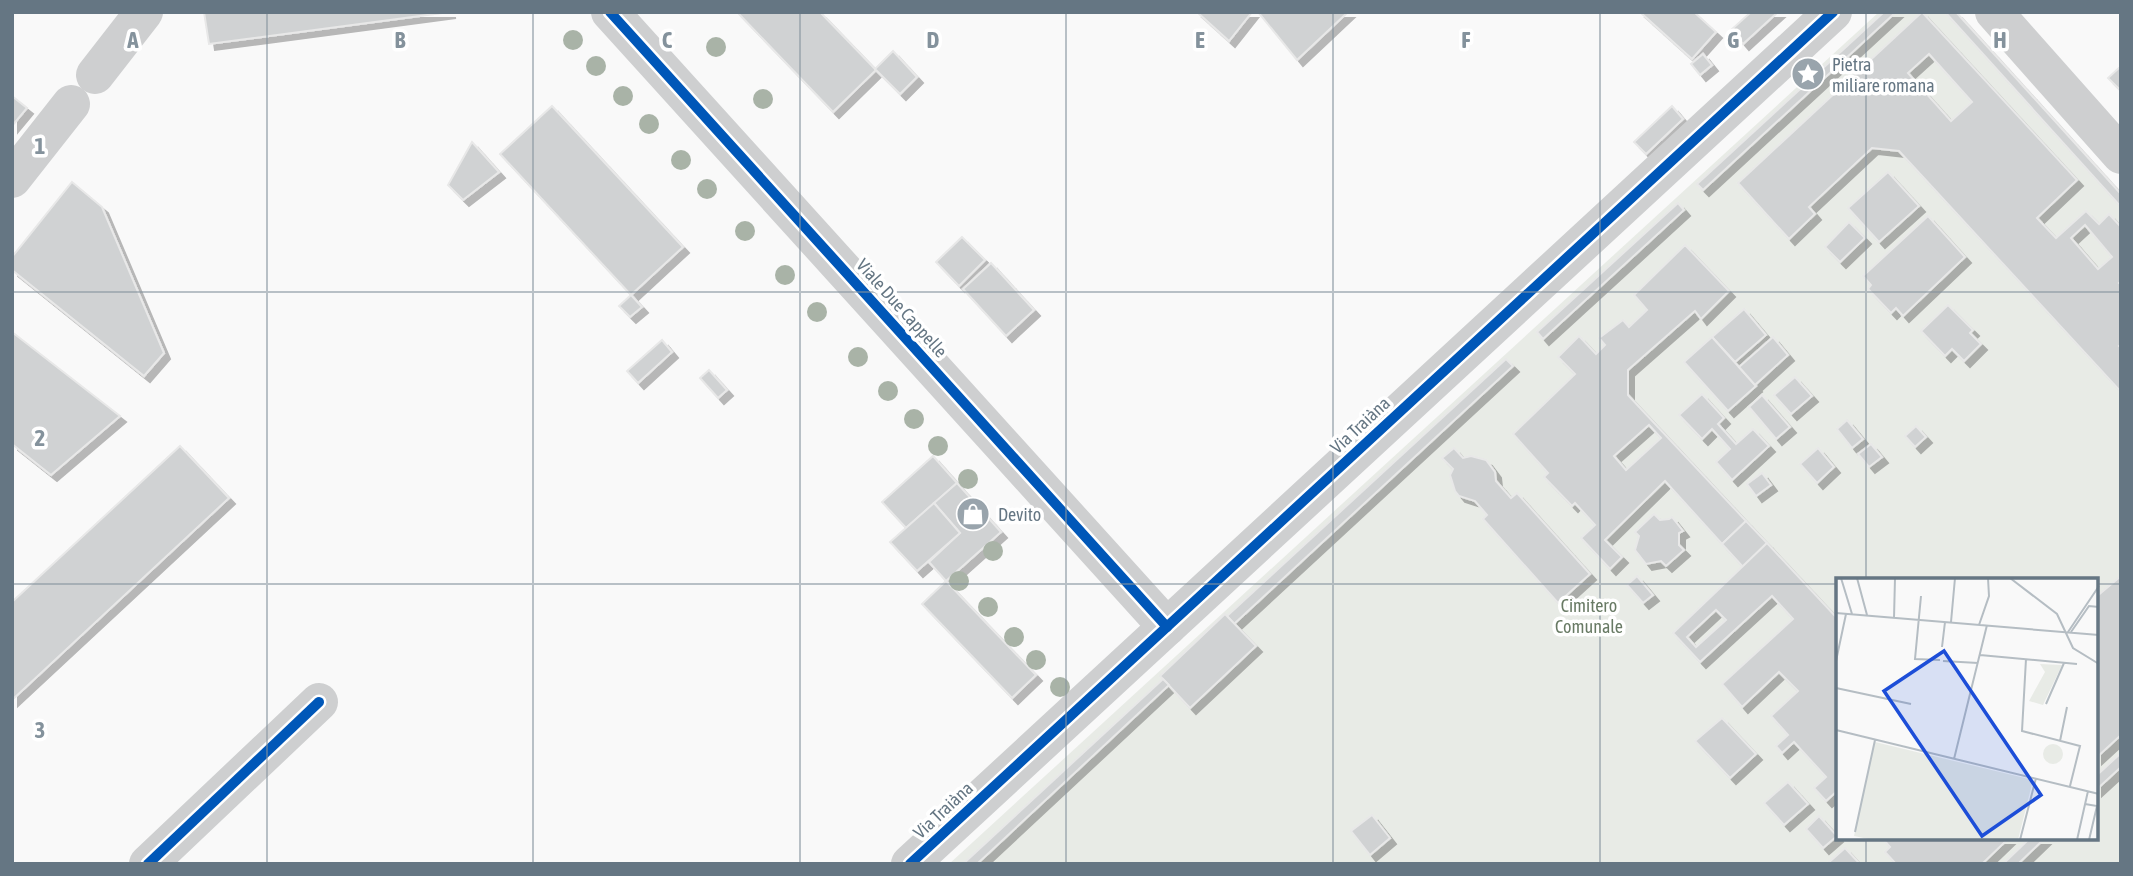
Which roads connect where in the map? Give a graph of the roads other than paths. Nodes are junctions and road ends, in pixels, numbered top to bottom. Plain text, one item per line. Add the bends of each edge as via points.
1 (144, 12) edge
2 (610, 12) edge
3 (1833, 12) edge
4 (1994, 12) edge
5 (95, 75) dead end
6 (71, 104) dead end
7 (2121, 155) edge
8 (12, 179) edge
9 (1167, 628) junction
10 (318, 702) dead end
11 (148, 864) edge
12 (910, 864) edge

1 - 5 street
2 - 9 street, Viale Due Cappelle
3 - 9 street, Via Traiàna
4 - 7 street
6 - 8 street
9 - 12 street, Via Traiàna
10 - 11 street

